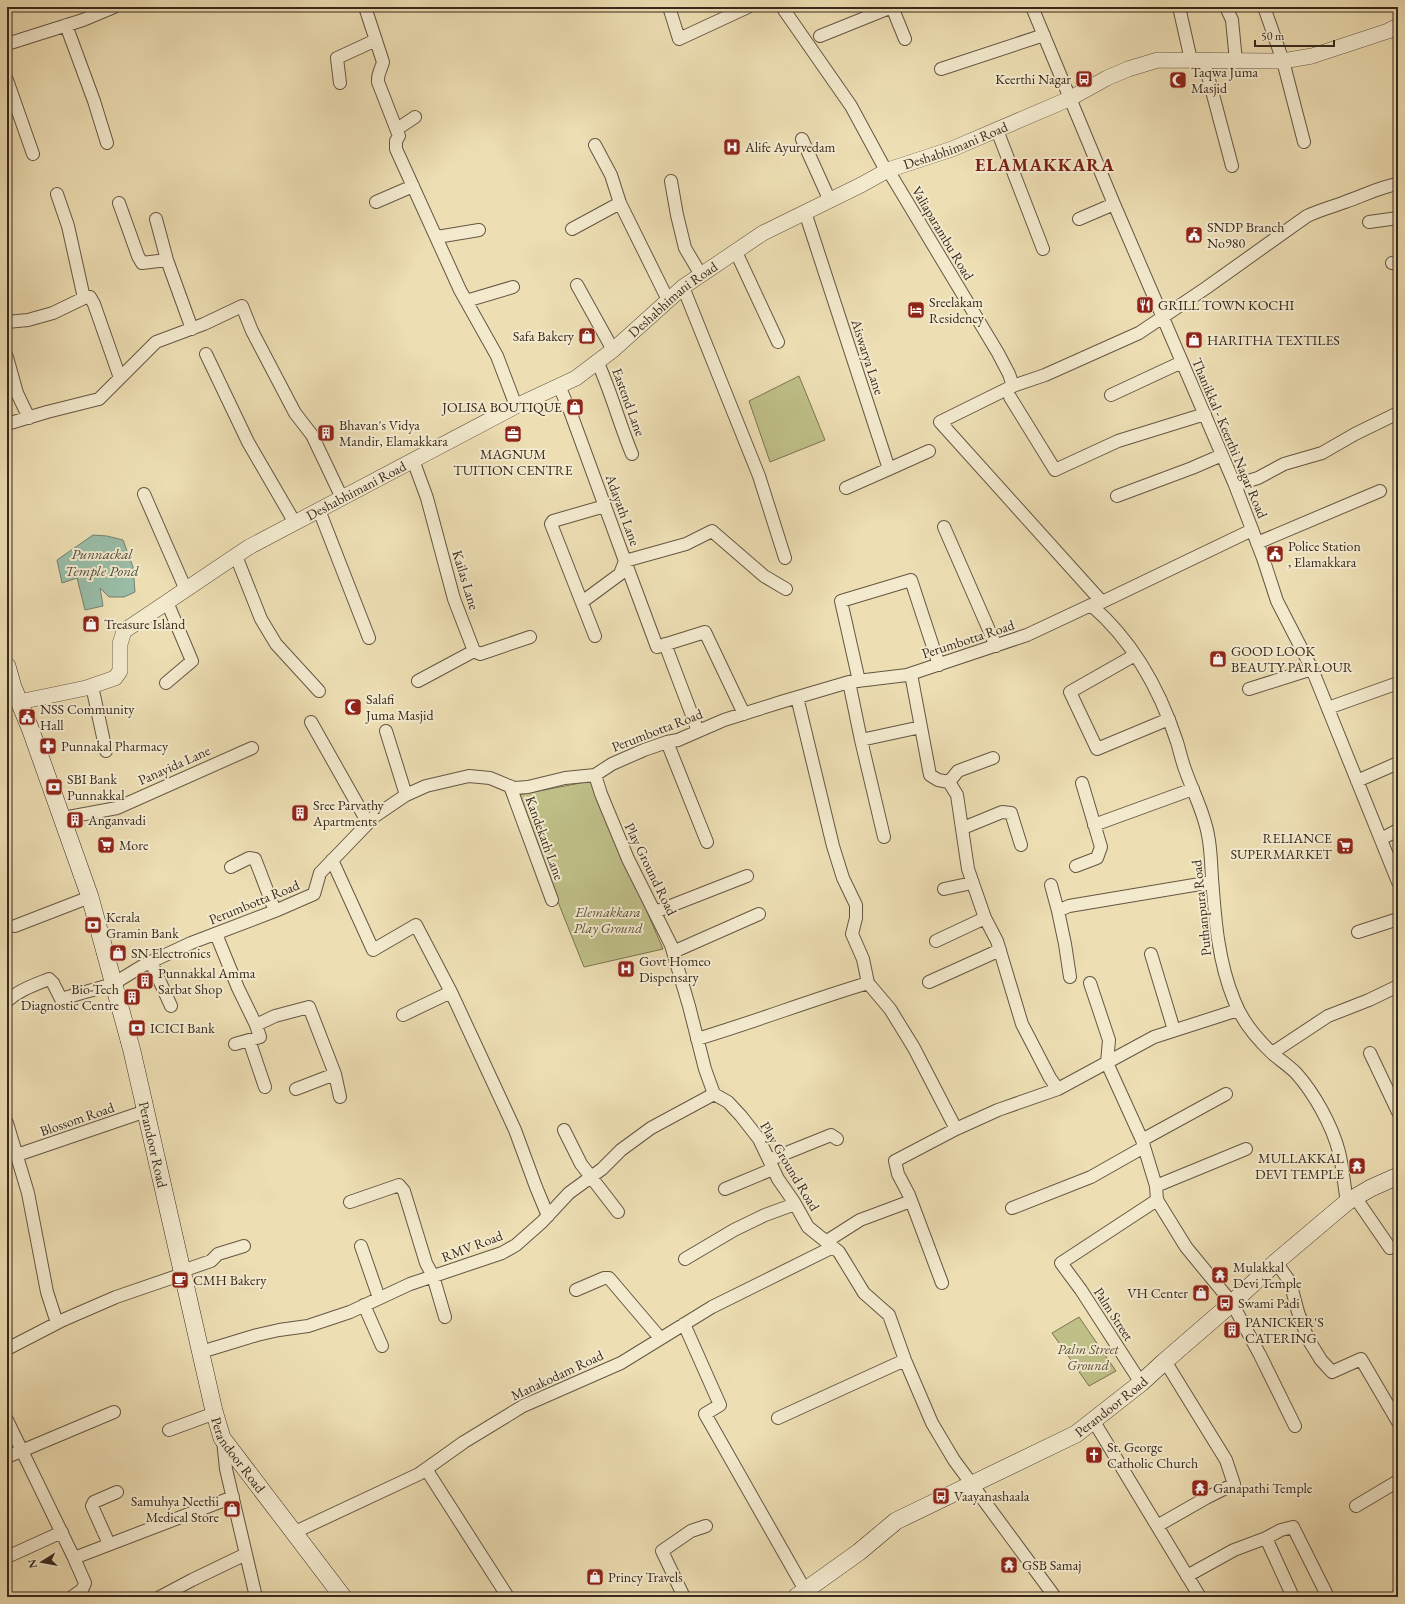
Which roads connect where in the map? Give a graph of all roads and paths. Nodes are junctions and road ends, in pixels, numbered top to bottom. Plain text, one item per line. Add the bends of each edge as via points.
1 (114, 7) edge
2 (365, 7) edge
3 (669, 7) edge
4 (748, 7) edge
5 (782, 7) edge
6 (892, 7) edge
7 (1032, 7) edge
8 (1179, 7) edge
9 (1226, 7) edge
10 (1264, 7) edge
11 (66, 25) junction
12 (1398, 26) edge
13 (1044, 35) junction
14 (820, 36) dead end
15 (905, 39) dead end
16 (376, 40) junction
17 (7, 44) edge
18 (1197, 60) junction
19 (1236, 61) junction
20 (1283, 61) junction
21 (941, 69) dead end
22 (7, 80) edge
23 (340, 83) dead end
24 (1070, 99) junction
25 (415, 117) dead end
26 (397, 129) junction
27 (997, 130) junction
28 (802, 139) dead end
29 (1304, 142) dead end
30 (107, 143) dead end
31 (595, 145) dead end
32 (33, 154) dead end
33 (1232, 166) dead end
34 (888, 170) junction
35 (671, 181) dead end
36 (1398, 184) edge
37 (413, 186) junction
38 (57, 194) dead end
39 (830, 201) junction
40 (119, 202) dead end
41 (376, 202) dead end
42 (620, 203) junction
43 (1114, 204) junction
44 (805, 212) junction
45 (1398, 218) edge
46 (156, 219) dead end
47 (1080, 219) dead end
48 (1369, 222) dead end
49 (572, 229) dead end
50 (479, 230) dead end
51 (437, 237) junction
52 (1043, 249) dead end
53 (736, 252) junction
54 (167, 260) junction
55 (701, 275) junction
56 (577, 285) dead end
57 (513, 287) dead end
58 (683, 287) junction
59 (84, 298) junction
60 (668, 300) junction
61 (466, 301) junction
62 (1163, 316) junction
63 (7, 322) edge
64 (192, 329) junction
65 (778, 342) dead end
66 (612, 350) junction
67 (206, 354) dead end
68 (7, 357) edge
69 (598, 361) junction
70 (1182, 362) junction
71 (120, 378) junction
72 (559, 386) junction
73 (1011, 392) junction
74 (1111, 395) dead end
75 (516, 406) junction
76 (1398, 413) edge
77 (1205, 414) junction
78 (29, 418) junction
79 (7, 424) edge
80 (930, 451) dead end
81 (632, 454) dead end
82 (1222, 455) junction
83 (413, 460) junction
84 (889, 469) junction
85 (1235, 485) junction
86 (846, 488) dead end
87 (1380, 491) dead end
88 (144, 494) dead end
89 (1117, 496) dead end
90 (342, 498) junction
91 (605, 506) junction
92 (319, 510) junction
93 (295, 523) junction
94 (944, 527) dead end
95 (1252, 530) junction
96 (1257, 543) junction
97 (236, 556) junction
98 (785, 558) dead end
99 (625, 561) junction
100 (786, 589) dead end
101 (186, 590) junction
102 (167, 602) junction
103 (582, 602) junction
104 (1097, 603) junction
105 (595, 636) dead end
106 (530, 637) dead end
107 (369, 638) dead end
108 (665, 644) junction
109 (996, 646) junction
110 (474, 651) junction
111 (1135, 654) junction
112 (939, 665) junction
113 (7, 666) edge
114 (1312, 669) junction
115 (911, 674) junction
116 (418, 681) dead end
117 (854, 682) junction
118 (1398, 682) edge
119 (166, 683) dead end
120 (92, 686) junction
121 (1249, 689) dead end
122 (319, 692) dead end
123 (13, 693) edge
124 (797, 697) junction
125 (1328, 708) junction
126 (744, 714) junction
127 (1169, 719) junction
128 (311, 722) dead end
129 (921, 726) junction
130 (386, 731) dead end
131 (698, 731) junction
132 (861, 740) junction
133 (667, 742) junction
134 (252, 748) dead end
135 (106, 750) dead end
136 (993, 758) dead end
137 (1398, 763) edge
138 (595, 775) junction
139 (1357, 781) junction
140 (949, 782) junction
141 (1082, 783) dead end
142 (510, 786) junction
143 (1193, 789) junction
144 (406, 795) junction
145 (62, 818) junction
146 (368, 823) junction
147 (1094, 825) junction
148 (963, 828) junction
149 (1398, 830) edge
150 (884, 837) dead end
151 (1381, 839) junction
152 (707, 842) dead end
153 (1021, 845) dead end
154 (332, 860) junction
155 (1076, 866) dead end
156 (231, 867) dead end
157 (747, 876) dead end
158 (1212, 882) junction
159 (1398, 882) edge
160 (972, 883) junction
161 (1051, 885) dead end
162 (944, 889) dead end
163 (90, 897) junction
164 (552, 900) dead end
165 (275, 911) junction
166 (1058, 911) junction
167 (655, 912) junction
168 (759, 914) dead end
169 (985, 918) junction
170 (1398, 918) edge
171 (15, 926) dead end
172 (1358, 932) dead end
173 (216, 934) junction
174 (936, 941) dead end
175 (1000, 950) junction
176 (673, 952) junction
177 (1151, 954) dead end
178 (151, 962) junction
179 (1070, 977) dead end
180 (929, 982) dead end
181 (868, 983) junction
182 (1090, 983) dead end
183 (113, 984) junction
184 (1398, 986) edge
185 (451, 992) junction
186 (7, 1001) edge
187 (171, 1006) dead end
188 (1238, 1010) junction
189 (403, 1015) dead end
190 (256, 1025) junction
191 (1174, 1030) junction
192 (696, 1039) junction
193 (249, 1040) junction
194 (235, 1044) dead end
195 (1272, 1053) junction
196 (1370, 1053) dead end
197 (1107, 1063) junction
198 (335, 1074) junction
199 (265, 1087) dead end
200 (296, 1089) dead end
201 (1058, 1089) junction
202 (714, 1094) junction
203 (1226, 1094) dead end
204 (340, 1097) dead end
205 (146, 1111) junction
206 (1398, 1112) edge
207 (7, 1122) edge
208 (956, 1129) junction
209 (564, 1130) dead end
210 (837, 1139) dead end
211 (1143, 1143) junction
212 (1246, 1150) dead end
213 (17, 1155) junction
214 (771, 1164) junction
215 (592, 1176) junction
216 (1398, 1176) edge
217 (1156, 1186) junction
218 (725, 1189) dead end
219 (1351, 1199) junction
220 (1158, 1200) junction
221 (911, 1201) junction
222 (350, 1202) dead end
223 (795, 1204) junction
224 (1012, 1208) dead end
225 (618, 1212) dead end
226 (548, 1216) junction
227 (830, 1244) junction
228 (244, 1246) dead end
229 (361, 1246) dead end
230 (1390, 1248) dead end
231 (685, 1259) dead end
232 (1276, 1262) junction
233 (183, 1273) junction
234 (433, 1276) junction
235 (942, 1283) dead end
236 (576, 1290) dead end
237 (379, 1298) junction
238 (1232, 1303) junction
239 (364, 1305) junction
240 (445, 1317) dead end
241 (57, 1323) junction
242 (684, 1324) junction
243 (660, 1338) junction
244 (8, 1346) edge
245 (382, 1346) dead end
246 (201, 1352) junction
247 (905, 1360) junction
248 (1165, 1361) junction
249 (1141, 1383) junction
250 (114, 1412) dead end
251 (215, 1413) junction
252 (778, 1418) dead end
253 (7, 1420) edge
254 (1094, 1420) junction
255 (1398, 1422) edge
256 (1294, 1426) dead end
257 (170, 1430) dead end
258 (222, 1438) junction
259 (22, 1451) junction
260 (7, 1457) edge
261 (426, 1469) junction
262 (1398, 1481) edge
263 (972, 1484) junction
264 (117, 1492) dead end
265 (233, 1497) junction
266 (1356, 1506) dead end
267 (706, 1526) dead end
268 (1157, 1526) junction
269 (62, 1532) junction
270 (295, 1532) junction
271 (1266, 1538) junction
272 (109, 1544) junction
273 (246, 1554) junction
274 (7, 1557) edge
275 (74, 1558) junction
276 (1187, 1576) junction
277 (801, 1594) edge
278 (1195, 1595) edge
279 (72, 1597) edge
280 (160, 1597) edge
281 (256, 1597) edge
282 (343, 1597) edge
283 (508, 1597) edge
284 (684, 1597) edge
285 (1055, 1597) edge
286 (1293, 1597) edge
287 (1328, 1597) edge

1 - 11 street
2 - 16 street
3 - 4 street via 679,39
5 - 34 street, Valiaparambu Road via 851,106
6 - 14 street
6 - 15 street
7 - 13 street, Thanikkal - Keerthi Nagar Road
8 - 18 street
9 - 19 street via 1232,20
10 - 20 street
11 - 17 street
11 - 30 street
12 - 20 street, Deshabhimani Road via 1312,56
13 - 21 street
13 - 24 street, Thanikkal - Keerthi Nagar Road
16 - 23 street via 337,58
16 - 26 street via 383,62 378,73 378,82
18 - 19 street, Deshabhimani Road
18 - 24 street, Deshabhimani Road via 1158,60 1128,69
18 - 33 street
19 - 20 street, Deshabhimani Road
20 - 29 street
22 - 32 street
24 - 27 street, Deshabhimani Road
24 - 43 street, Thanikkal - Keerthi Nagar Road
25 - 26 street
26 - 37 street via 399,136 396,149
27 - 34 street, Deshabhimani Road via 952,149
27 - 52 street
28 - 39 street
31 - 42 street via 611,175
34 - 39 street, Deshabhimani Road
34 - 73 street, Valiaparambu Road via 998,353 1009,374
35 - 55 street via 685,248
36 - 62 street via 1307,216
37 - 41 street
37 - 51 street
38 - 59 street via 68,226
39 - 44 street, Deshabhimani Road
40 - 54 street via 142,263
42 - 49 street
42 - 60 street
43 - 47 street
43 - 62 street, Thanikkal - Keerthi Nagar Road
44 - 53 street, Deshabhimani Road via 763,233
44 - 84 street, Aiswarya Lane
45 - 48 street
46 - 54 street
50 - 51 street
51 - 61 street
53 - 55 street, Deshabhimani Road
53 - 65 street
54 - 64 street
55 - 58 street, Deshabhimani Road
56 - 66 street
57 - 61 street
58 - 60 street, Deshabhimani Road
58 - 98 street via 759,476
59 - 63 street via 53,314
59 - 71 street via 90,297 94,304
60 - 66 street, Deshabhimani Road
61 - 75 street via 497,356
62 - 70 street, Thanikkal - Keerthi Nagar Road
62 - 73 street via 1139,333
64 - 71 street via 156,342
64 - 90 street via 242,306 252,331 295,413 312,436
66 - 69 street, Deshabhimani Road
67 - 93 street via 248,442
68 - 78 street via 17,393
69 - 72 street, Deshabhimani Road via 576,378
69 - 81 street, Eastend Lane
70 - 74 street
70 - 77 street, Thanikkal - Keerthi Nagar Road
71 - 78 street via 99,399
72 - 75 street, Deshabhimani Road
72 - 91 street, Adayath Lane
73 - 77 street, Valiaparambu Road via 1055,470 1118,441
73 - 104 street, Puthanpura Road via 940,422
75 - 83 street, Deshabhimani Road
76 - 85 street via 1322,454 1284,464 1258,478
77 - 82 street, Thanikkal - Keerthi Nagar Road
78 - 79 street
80 - 84 street
82 - 85 street, Thanikkal - Keerthi Nagar Road
82 - 89 street
83 - 90 street, Deshabhimani Road
83 - 110 street, Kailas Lane via 454,599
84 - 86 street
85 - 95 street, Thanikkal - Keerthi Nagar Road
87 - 96 street
88 - 101 street
90 - 92 street, Deshabhimani Road
91 - 99 street, Adayath Lane
91 - 103 street via 553,521 551,524
92 - 93 street, Deshabhimani Road
92 - 107 street
93 - 97 street, Deshabhimani Road
94 - 109 street
95 - 96 street, Thanikkal - Keerthi Nagar Road
95 - 104 street, Perumbotta Road
96 - 114 street, Thanikkal - Keerthi Nagar Road via 1276,601
97 - 101 street, Deshabhimani Road
97 - 122 street via 261,619 276,644
99 - 100 street, Adayath Lane via 686,544 712,531 764,576
99 - 103 street via 620,574
99 - 108 street via 657,647
101 - 102 street, Deshabhimani Road
102 - 119 street via 192,662
102 - 120 street, Deshabhimani Road via 124,631 120,644 120,670 115,678
103 - 105 street
104 - 109 street, Perumbotta Road via 1026,636
104 - 111 street, Puthanpura Road
106 - 110 street via 480,654
108 - 126 street via 705,632
108 - 131 street
109 - 112 street, Perumbotta Road
110 - 116 street
111 - 127 street, Puthanpura Road via 1149,676
111 - 127 street via 1070,692 1097,749
112 - 115 street, Perumbotta Road
112 - 117 street via 912,580 841,601
113 - 123 main road, Perandoor Road
114 - 121 street
114 - 125 street, Thanikkal - Keerthi Nagar Road
115 - 117 street, Perumbotta Road
115 - 129 street
117 - 124 street, Perumbotta Road
117 - 132 street
118 - 125 street
120 - 123 street, Deshabhimani Road
120 - 135 street
123 - 145 main road, Perandoor Road via 30,728
124 - 126 street, Perumbotta Road
124 - 181 street via 833,846 843,878 856,905 852,934 863,959
125 - 139 street, Thanikkal - Keerthi Nagar Road
126 - 131 street, Perumbotta Road
127 - 143 street, Puthanpura Road
128 - 146 street
129 - 132 street
129 - 140 street via 930,775
130 - 144 street
131 - 133 street, Perumbotta Road
132 - 150 street
133 - 138 street, Perumbotta Road via 612,764
133 - 152 street
134 - 145 street, Panayida Lane via 117,808
136 - 140 street via 958,771
137 - 139 street
138 - 142 street, Perumbotta Road via 565,778 528,787
138 - 167 street, Play Ground Road via 628,859
139 - 151 street, Thanikkal - Keerthi Nagar Road
140 - 148 street via 957,795
141 - 147 street
142 - 144 street, Perumbotta Road via 490,778 469,776 426,786
142 - 164 street, Kandekath Lane
143 - 147 street
143 - 158 street, Puthanpura Road via 1208,834
144 - 146 street, Perumbotta Road
145 - 163 main road, Perandoor Road
146 - 154 street, Perumbotta Road
147 - 155 street via 1101,847 1097,858
148 - 153 street via 1002,812 1011,813
148 - 160 street
149 - 151 street
151 - 159 street, Thanikkal - Keerthi Nagar Road
154 - 165 street, Perumbotta Road via 320,873 314,894
154 - 185 street via 373,950 416,925
156 - 165 street via 249,858 255,859
157 - 167 street
158 - 166 street via 1069,906
158 - 188 street, Puthanpura Road via 1220,956
160 - 162 street
160 - 169 street
161 - 166 street
163 - 171 street
163 - 183 main road, Perandoor Road
165 - 173 street, Perumbotta Road
166 - 179 street
167 - 176 street, Play Ground Road
168 - 176 street
169 - 174 street
169 - 175 street
170 - 172 street
173 - 178 street, Perumbotta Road
173 - 190 street
175 - 180 street
175 - 201 street via 1022,1024
176 - 192 street, Play Ground Road
177 - 191 street
178 - 183 street, Perumbotta Road
178 - 187 street
181 - 192 street
181 - 208 street via 890,1009 914,1048
182 - 197 street via 1109,1040
183 - 186 street, Perumbotta Road via 61,999 49,979 29,987
183 - 205 main road, Perandoor Road
184 - 195 street via 1328,1016
185 - 189 street
185 - 226 street via 515,1130
188 - 191 street
188 - 195 street, Puthanpura Road
190 - 193 street via 260,1037
190 - 198 street via 275,1016 309,1007
191 - 197 street via 1154,1037
192 - 202 street, Play Ground Road
193 - 194 street
193 - 199 street
195 - 219 street, Puthanpura Road via 1295,1072 1330,1127
196 - 206 street
197 - 201 street
197 - 211 street
198 - 200 street
198 - 204 street
201 - 208 street via 998,1110
202 - 214 street, Play Ground Road via 728,1102 741,1116 759,1139
202 - 215 street, RMV Road via 651,1128
203 - 211 street
205 - 213 street, Blossom Road
205 - 233 main road, Perandoor Road
207 - 213 street
208 - 221 street via 896,1161 898,1174
209 - 215 street via 581,1164
210 - 214 street via 832,1135
211 - 217 street
211 - 224 street via 1091,1177
212 - 217 street
213 - 241 street via 28,1193 47,1292
214 - 218 street
214 - 223 street, Play Ground Road
215 - 225 street
215 - 226 street, RMV Road via 569,1193
216 - 219 main road, Perandoor Road
217 - 220 street
219 - 230 street
219 - 232 main road, Perandoor Road
220 - 238 street via 1186,1247
220 - 249 street, Palm Street via 1061,1263
221 - 227 street, Manakodam Road via 860,1220
221 - 235 street
222 - 234 street via 399,1185 404,1191 426,1262
223 - 227 street, Play Ground Road via 808,1227
223 - 231 street via 734,1230
226 - 234 street, RMV Road via 516,1245 502,1253
227 - 242 street, Manakodam Road
227 - 247 street, Play Ground Road via 839,1252 864,1293 889,1315
228 - 233 street via 218,1254 211,1261
229 - 237 street
232 - 238 main road, Perandoor Road
232 - 255 street via 1290,1282 1308,1339 1321,1360 1332,1372 1362,1359
233 - 241 street via 116,1297
233 - 246 main road, Perandoor Road
234 - 237 street, RMV Road
234 - 240 street
236 - 243 street via 609,1278
237 - 239 street, RMV Road
238 - 248 main road, Perandoor Road
238 - 256 street
239 - 245 street
239 - 246 street, RMV Road via 308,1326 257,1335
241 - 244 street
242 - 243 street, Manakodam Road
242 - 277 street via 720,1404 705,1414
243 - 261 street, Manakodam Road via 621,1363 523,1406
246 - 251 main road, Perandoor Road
247 - 252 street
247 - 263 street, Play Ground Road via 932,1423
248 - 249 main road, Perandoor Road
248 - 268 street via 1226,1460 1234,1484
249 - 254 main road, Perandoor Road
250 - 259 street
251 - 257 street
251 - 258 main road, Perandoor Road
253 - 259 street
254 - 263 main road, Perandoor Road via 1076,1434
254 - 268 street
258 - 265 street
258 - 270 main road, Perandoor Road
259 - 260 street
259 - 269 street
261 - 270 street, Manakodam Road
261 - 283 street
262 - 266 street
263 - 277 main road, Perandoor Road via 896,1521 859,1552
263 - 285 street, Play Ground Road
264 - 272 street via 94,1502 92,1506
265 - 272 street
265 - 273 street
267 - 284 street via 691,1531 662,1551
268 - 276 street
269 - 274 street
269 - 275 street
270 - 282 main road, Perandoor Road
271 - 276 street via 1234,1550
271 - 286 street
271 - 287 street via 1293,1527
272 - 275 street
273 - 280 street
273 - 281 street
275 - 279 street via 85,1583 82,1590
276 - 278 street

